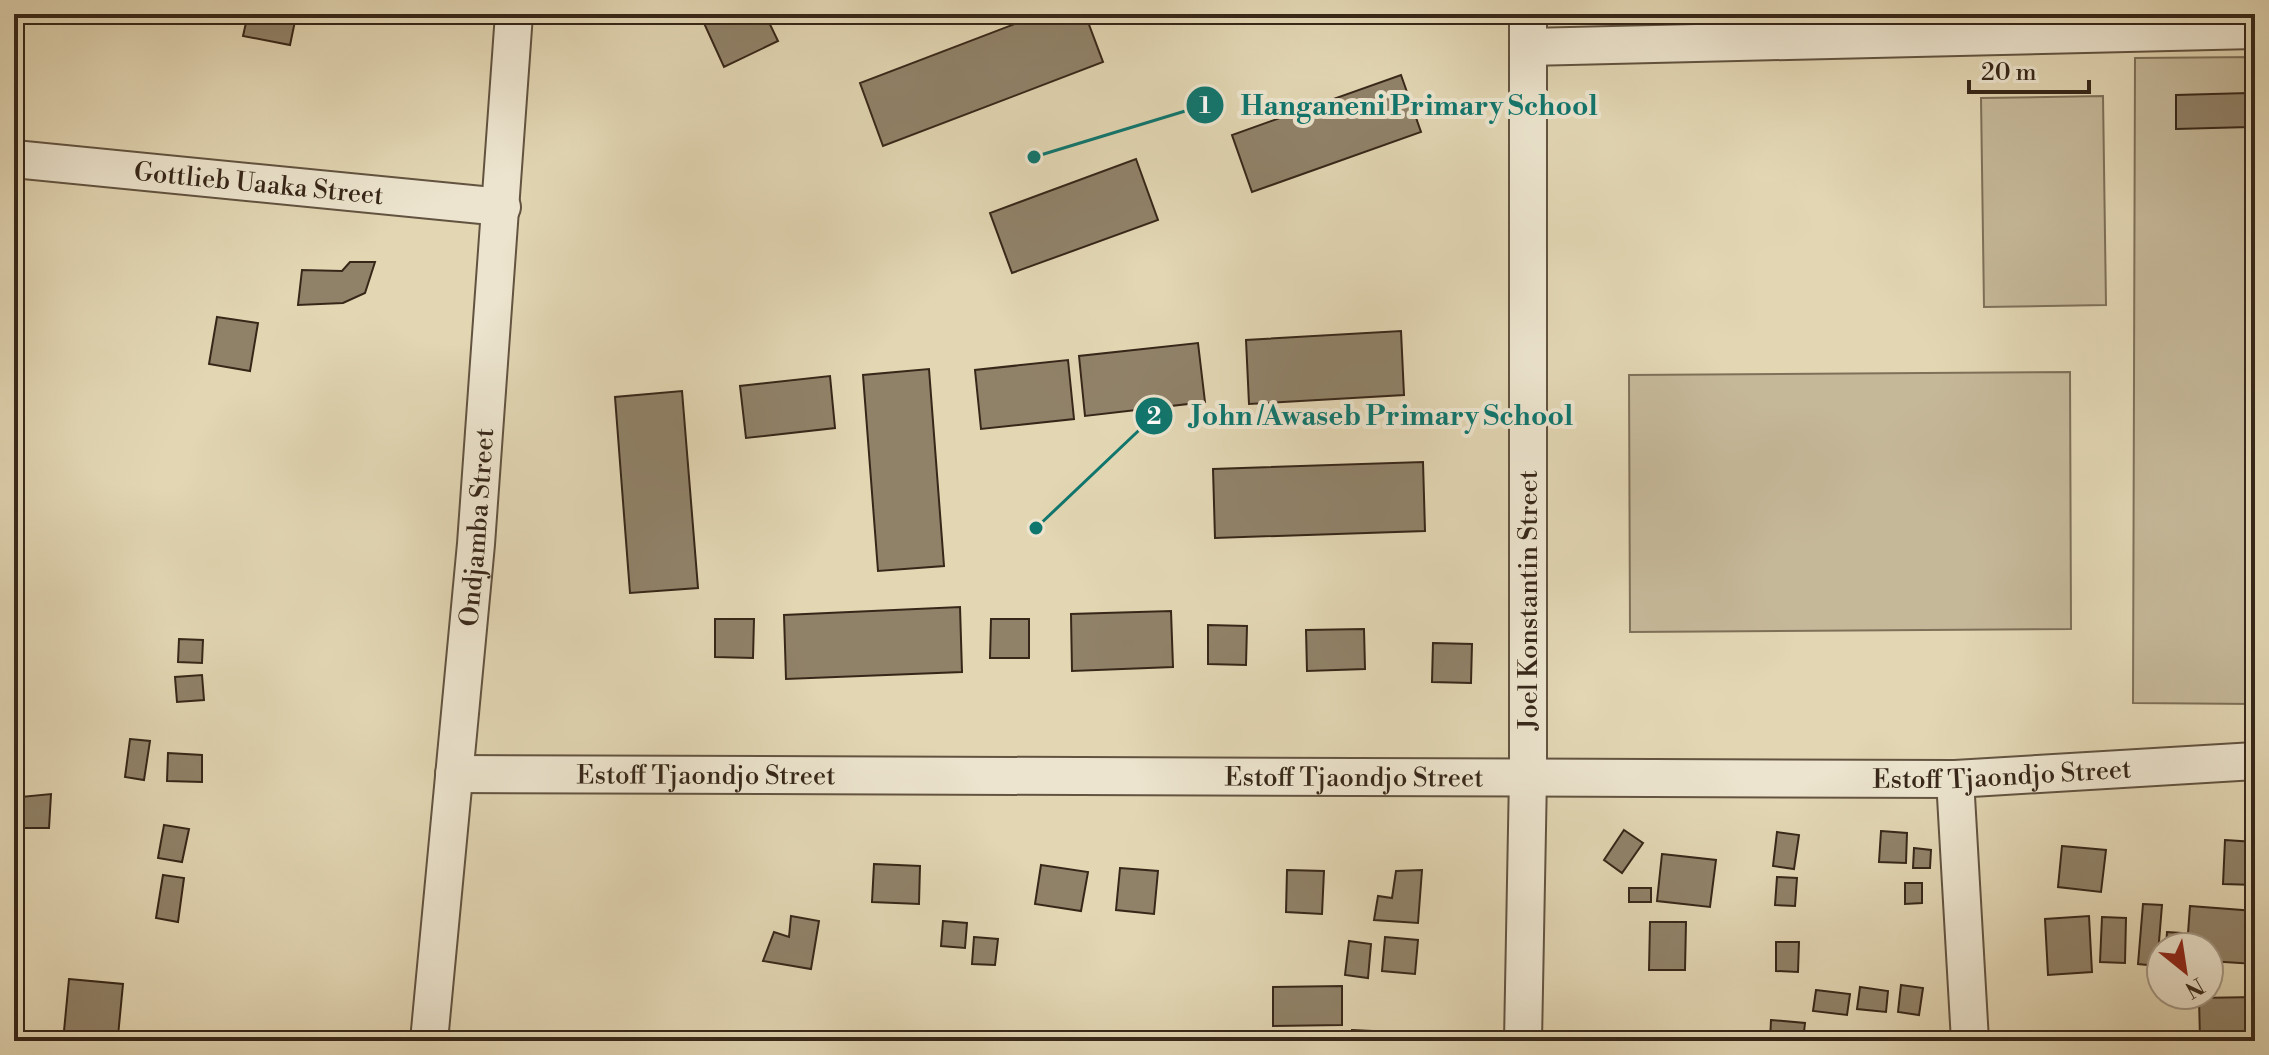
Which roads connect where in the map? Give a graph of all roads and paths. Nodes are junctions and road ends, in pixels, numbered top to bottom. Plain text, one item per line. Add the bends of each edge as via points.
1 (514, 14) edge
2 (1528, 30) edge
3 (2255, 30) edge
4 (14, 159) edge
5 (502, 207) junction
6 (2255, 761) edge
7 (454, 774) junction
8 (1528, 776) junction
9 (1955, 779) junction
10 (429, 1041) edge
11 (1523, 1041) edge
12 (1970, 1041) edge

1 - 5 street, Ondjamba Street
2 - 3 street
2 - 8 street, Joel Konstantin Street
4 - 5 street, Gottlieb Uaaka Street
5 - 7 street, Ondjamba Street
6 - 9 street, Estoff Tjaondjo Street
7 - 8 street, Estoff Tjaondjo Street
7 - 10 street, Ondjamba Street
8 - 9 street, Estoff Tjaondjo Street
8 - 11 street, Joel Konstantin Street
9 - 12 street

